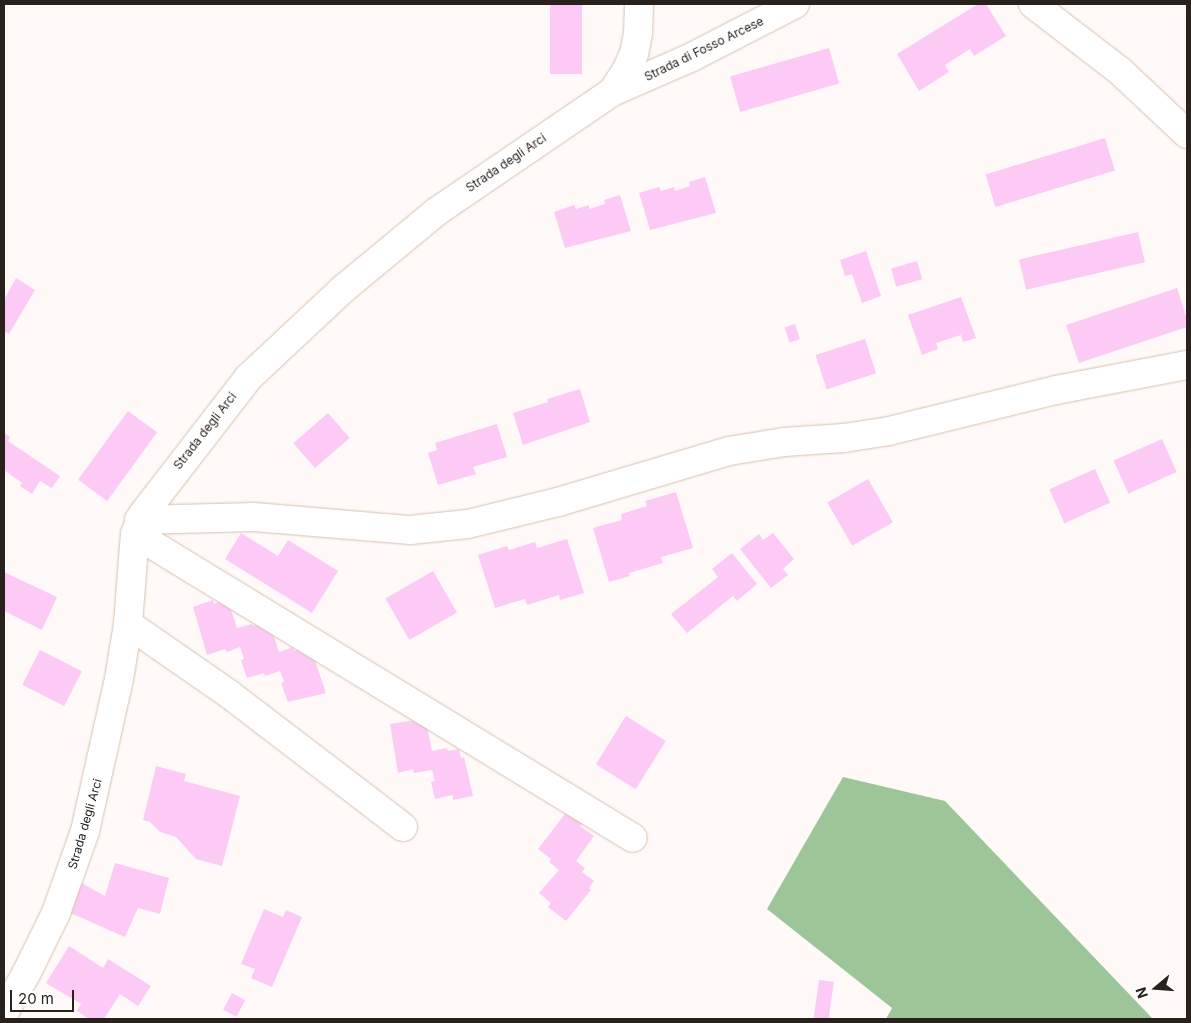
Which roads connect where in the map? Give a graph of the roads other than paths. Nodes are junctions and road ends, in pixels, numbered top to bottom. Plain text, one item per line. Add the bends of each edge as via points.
1 (639, 4) edge
2 (795, 4) edge
3 (1032, 4) edge
4 (612, 92) junction
5 (1187, 134) edge
6 (1187, 366) edge
7 (137, 527) junction
8 (128, 624) junction
9 (544, 763) dead end
10 (404, 828) dead end
11 (633, 838) dead end
12 (4, 1013) edge

1 - 4 street, Strada degli Arci via 634,54
2 - 4 street, Strada di Fosso Arcese via 690,58
3 - 5 street via 1128,77
4 - 7 street, Strada degli Arci via 413,229 292,335 236,392
6 - 7 street via 1065,388 889,431 736,449 549,505 468,524 404,530 254,518
7 - 8 street, Strada degli Arci
7 - 9 street
7 - 11 street
8 - 10 street via 229,694
8 - 12 street, Strada degli Arci via 104,750 79,852 46,933

